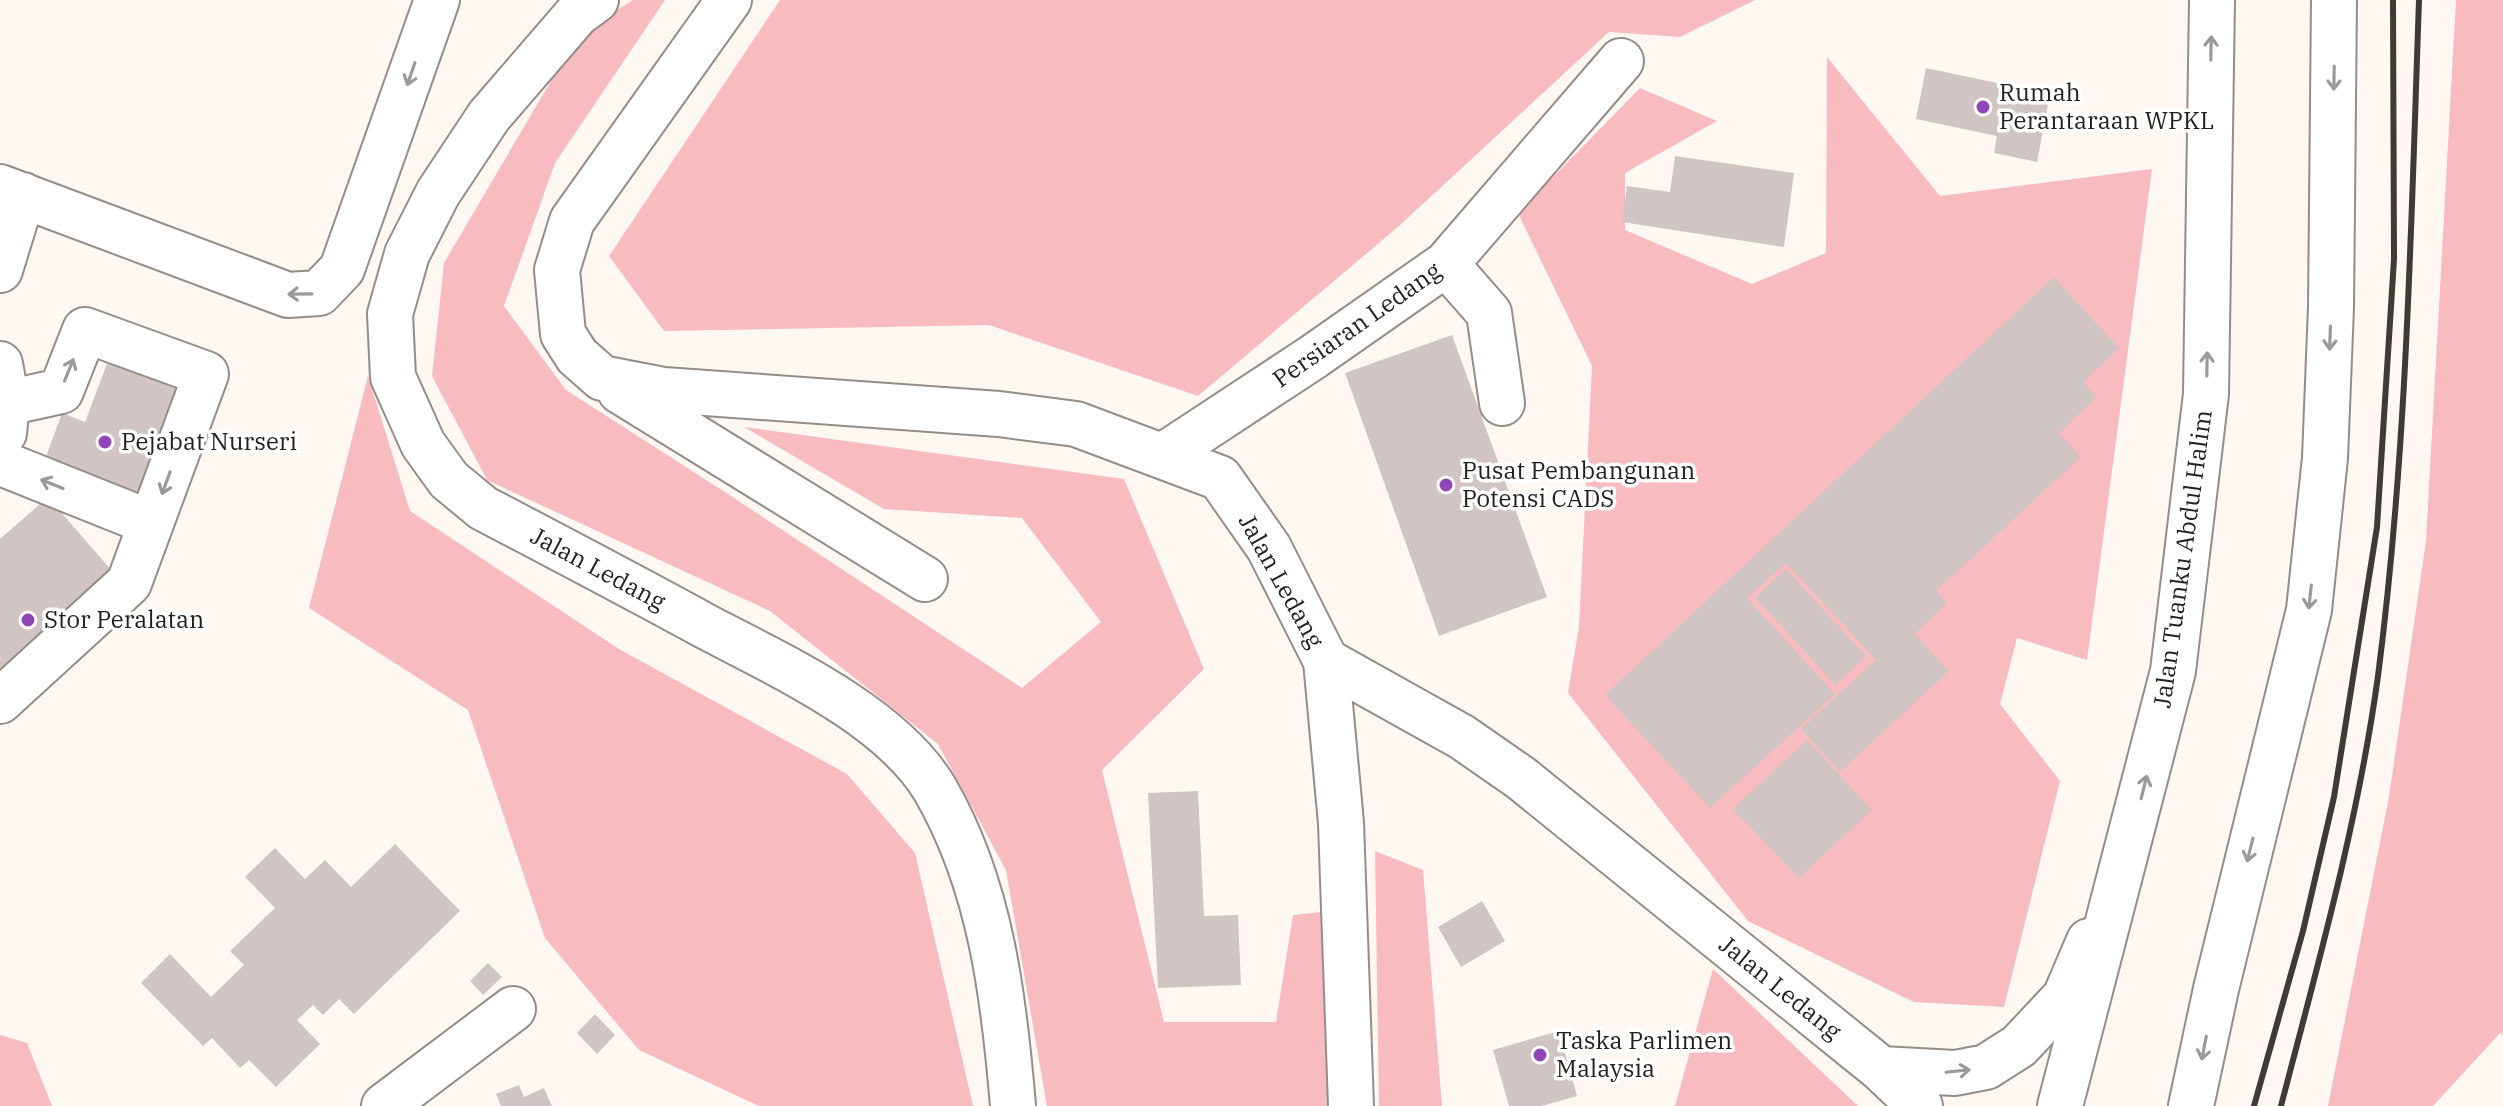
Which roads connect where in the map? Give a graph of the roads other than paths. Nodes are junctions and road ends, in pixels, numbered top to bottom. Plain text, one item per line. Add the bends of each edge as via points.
1 (437, 0) edge
2 (596, 0) edge
3 (729, 0) edge
4 (2212, 0) edge
5 (2334, 0) edge
6 (1621, 61) dead end
7 (12, 191) edge
8 (1446, 264) junction
9 (0, 270) edge
10 (602, 378) junction
11 (4, 383) edge
12 (1502, 403) dead end
13 (1164, 455) junction
14 (1, 465) edge
15 (151, 523) junction
16 (925, 579) dead end
17 (1326, 661) junction
18 (0, 701) edge
19 (2129, 846) junction
20 (513, 1009) dead end
21 (1881, 1069) junction
22 (384, 1106) edge
23 (1013, 1106) edge
24 (1351, 1106) edge
25 (1920, 1106) edge
26 (2060, 1106) edge
27 (2191, 1106) edge

1 -> 7 street via 342,269 319,293 288,295
2 - 23 street, Jalan Ledang via 577,14 489,116 438,193 407,254 390,314 393,377 423,444 449,480 483,508 807,680 902,749 935,789 966,851 1005,1009
3 - 10 street via 572,221 557,270 563,334 577,356
19 -> 4 street, Jalan Tuanku Abdul Halim via 2173,671 2206,394
5 -> 27 street via 2329,368 2309,610
6 - 8 street, Persiaran Ledang
7 - 9 street
8 - 12 street via 1489,313
8 - 13 street, Persiaran Ledang
10 - 13 street, Jalan Ledang via 664,390 1076,424
10 - 16 street
11 - 14 street
11 -> 15 street via 61,391 85,330 206,374
13 - 17 street, Jalan Ledang via 1220,478 1269,548
15 -> 14 street
15 - 18 street via 129,583
17 - 21 street, Jalan Ledang via 1462,737 1521,778
17 - 24 street, Jalan Ledang via 1341,823
21 -> 19 street via 1955,1073 1986,1067 2019,1046 2065,997
19 - 26 street, Jalan Tuanku Abdul Halim
20 - 22 street
21 - 25 street, Jalan Ledang

